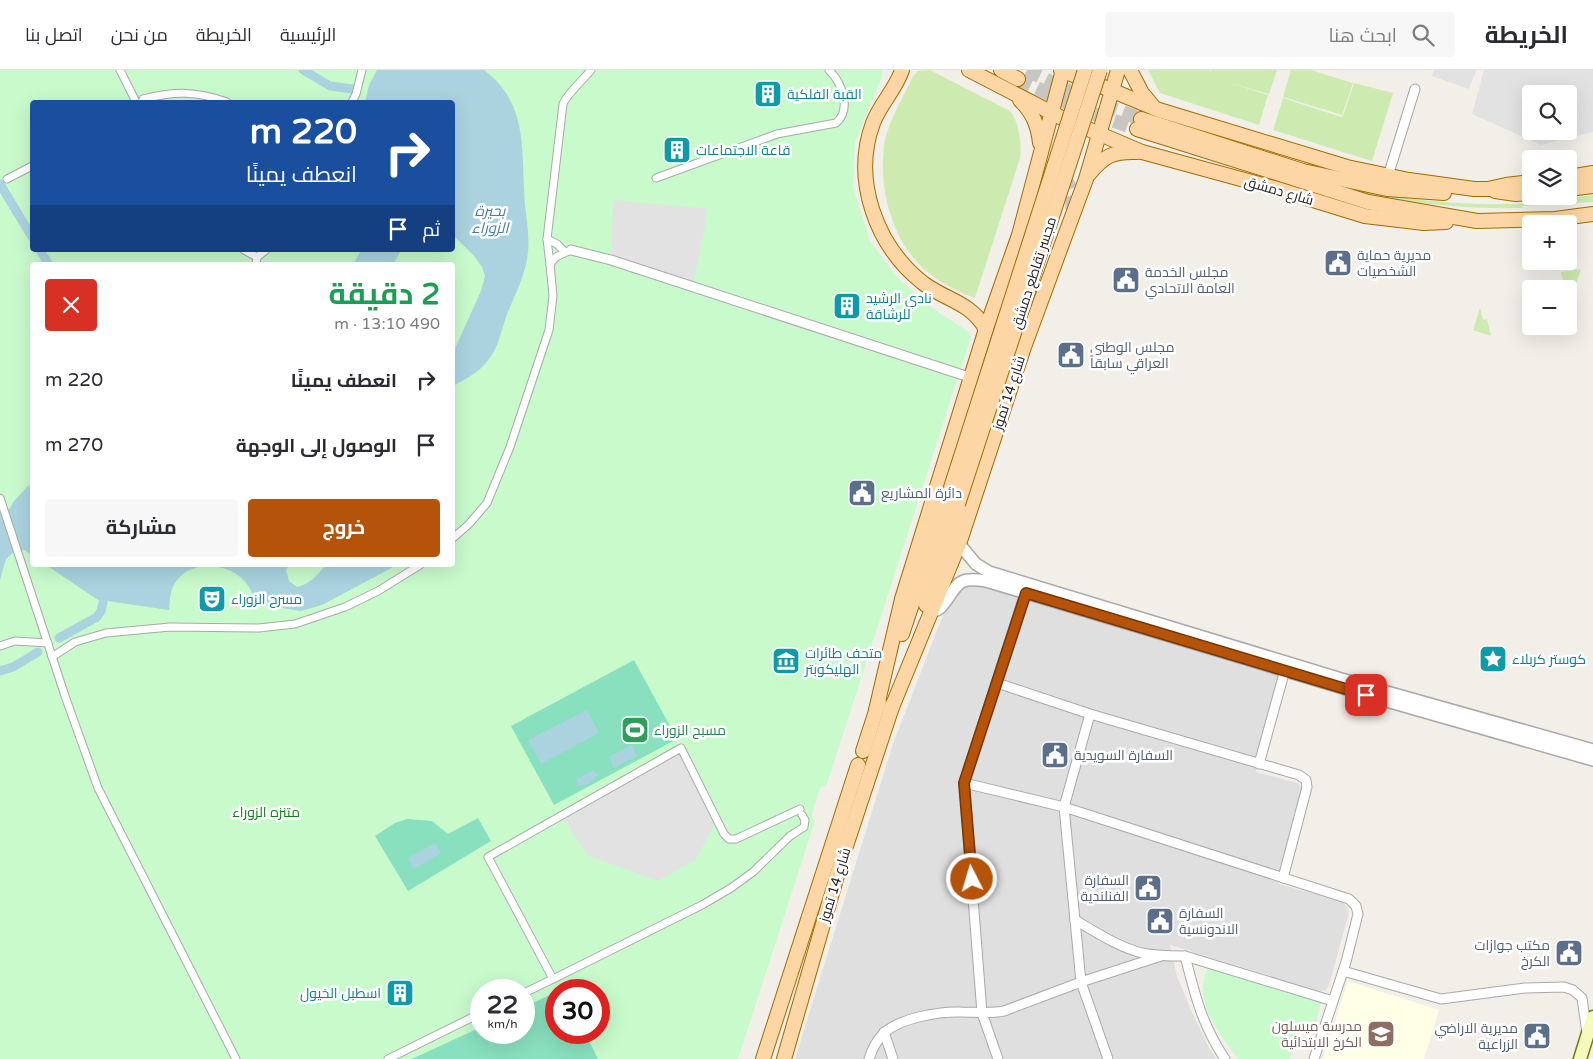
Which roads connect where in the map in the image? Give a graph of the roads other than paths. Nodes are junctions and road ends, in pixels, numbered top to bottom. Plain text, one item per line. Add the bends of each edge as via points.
1 (120, 70) edge
2 (362, 70) edge
3 (591, 70) edge
4 (829, 70) edge
5 (902, 70) edge
6 (969, 70) edge
7 (1001, 70) edge
8 (1100, 70) edge
9 (1118, 70) edge
10 (1130, 70) edge
11 (1070, 71) edge
12 (1018, 79) tunnel mouth
13 (1106, 88) junction
14 (1414, 90) dead end
15 (1012, 93) junction
16 (135, 100) edge
17 (143, 100) edge
18 (220, 100) edge
19 (353, 100) edge
20 (1159, 110) junction
21 (1057, 115) junction
22 (1093, 131) junction
23 (1040, 150) junction
24 (1142, 152) junction
25 (30, 167) edge
26 (1593, 173) edge
27 (1388, 176) junction
28 (1577, 176) edge
29 (656, 178) dead end
30 (7, 179) dead end
31 (1086, 179) junction
32 (1593, 186) edge
33 (1522, 188) edge
34 (1577, 188) edge
35 (1481, 189) junction
36 (1593, 214) edge
37 (1477, 221) junction
38 (547, 239) junction
39 (568, 251) junction
40 (246, 252) edge
41 (256, 261) edge
42 (550, 264) junction
43 (986, 329) junction
44 (972, 378) junction
45 (0, 498) edge
46 (953, 502) junction
47 (950, 530) junction
48 (455, 536) edge
49 (959, 544) junction
50 (417, 567) edge
51 (1026, 593) junction
52 (902, 599) junction
53 (921, 614) junction
54 (48, 643) junction
55 (0, 646) edge
56 (52, 657) junction
57 (1285, 670) junction
58 (997, 683) junction
59 (876, 710) junction
60 (1090, 714) junction
61 (1593, 750) edge
62 (863, 751) dead end
63 (1593, 760) edge
64 (1259, 764) junction
65 (858, 765) dead end
66 (964, 783) junction
67 (1064, 807) junction
68 (837, 854) junction
69 (1283, 878) junction
70 (1075, 920) junction
71 (1160, 956) junction
72 (1184, 956) junction
73 (1343, 971) junction
74 (553, 979) joint
75 (1081, 982) junction
76 (1333, 1002) junction
77 (982, 1013) junction
78 (1593, 1017) edge
79 (470, 1018) edge
80 (884, 1032) junction
81 (1587, 1036) junction
82 (1585, 1057) edge
83 (236, 1059) edge
84 (388, 1059) edge
85 (764, 1059) edge
86 (784, 1059) edge
87 (869, 1059) edge
88 (893, 1059) edge
89 (998, 1059) edge
90 (1108, 1059) edge
91 (1225, 1059) edge
92 (1314, 1059) edge

1 - 16 street
2 - 19 street
3 - 38 street via 563,104
4 - 29 street via 842,88 842,118 836,123 777,134
5 - 43 main road via 876,115 866,148 865,173 871,206 886,240 906,267 932,289 971,310
6 - 15 main road
7 - 12 main road
8 - 46 main road, مجسر تقاطع دمشق, bridge
9 - 13 main road, شارع 14 تموز
10 - 20 main road via 1142,93
11 - 21 main road, شارع 14 تموز
11 - 46 main road, مجسر تقاطع دمشق, bridge
13 - 20 main road, شارع دمشق
13 - 22 main road, شارع 14 تموز
14 - 27 street
15 - 21 main road
15 - 23 main road via 1033,116
17 - 18 street via 186,92
20 - 27 main road, شارع دمشق via 1347,167
21 - 23 main road, شارع 14 تموز
22 - 24 main road, شارع دمشق
22 - 31 main road, شارع 14 تموز
23 - 43 main road, شارع 14 تموز via 1019,234
24 - 31 main road via 1109,156
24 - 37 main road, شارع دمشق via 1365,216 1424,223
25 - 30 street
26 - 28 main road
27 - 35 main road, شارع دمشق
31 - 49 main road, شارع 14 تموز via 1024,347
32 - 34 main road
33 - 35 main road, شارع دمشق via 1506,185
35 - 37 main road, شارع دمشق via 1450,193 1354,183 1139,124 1368,202
36 - 37 main road, شارع دمشق via 1555,219
38 - 39 street
38 - 42 street
39 - 42 street
39 - 44 street via 611,260
40 - 41 street
42 - 48 street via 553,296 549,330 510,447 487,503
43 - 44 main road, شارع 14 تموز
44 - 52 main road, شارع 14 تموز
45 - 54 street
46 - 47 main road, شارع 14 تموز
46 - 53 main road, شارع 14 تموز
47 - 49 street
47 - 53 main road, شارع 14 تموز
49 - 53 main road, شارع 14 تموز
49 - 61 street via 976,564 989,572
50 - 56 street via 346,607 295,624 260,628 170,627 106,633 75,642
51 - 53 street via 986,581 964,580 956,585 941,607
51 - 57 street
51 - 58 street
52 - 53 main road via 903,608
52 - 59 main road, شارع 14 تموز
53 - 59 main road, شارع 14 تموز
53 - 68 main road, شارع 14 تموز via 890,712
54 - 55 street via 16,641
54 - 56 street
56 - 83 street via 98,788
57 - 63 street
57 - 64 street
58 - 60 street
58 - 66 street
59 - 62 main road, شارع 14 تموز
60 - 64 street
60 - 67 street
64 - 69 street via 1306,780 1307,787
65 - 68 main road, شارع 14 تموز
66 - 67 street
66 - 77 street
67 - 69 street
67 - 70 street
68 - 85 main road, شارع 14 تموز
68 - 86 main road, شارع 14 تموز
69 - 73 street via 1349,900 1356,906 1358,914
70 - 71 street via 1116,943
70 - 75 street
71 - 72 street
71 - 75 street
72 - 76 street
72 - 91 street via 1203,1021
73 - 76 street
73 - 81 street via 1442,999 1525,988 1564,987 1574,990 1582,998
74 - 74 street via 488,857 681,748 729,839 801,812 804,827 731,888
75 - 77 street via 1004,1011
75 - 90 street
76 - 92 street
77 - 80 street via 935,1014 908,1020
77 - 89 street
78 - 81 main road
79 - 84 street
80 - 87 street
80 - 88 street
81 - 82 main road

